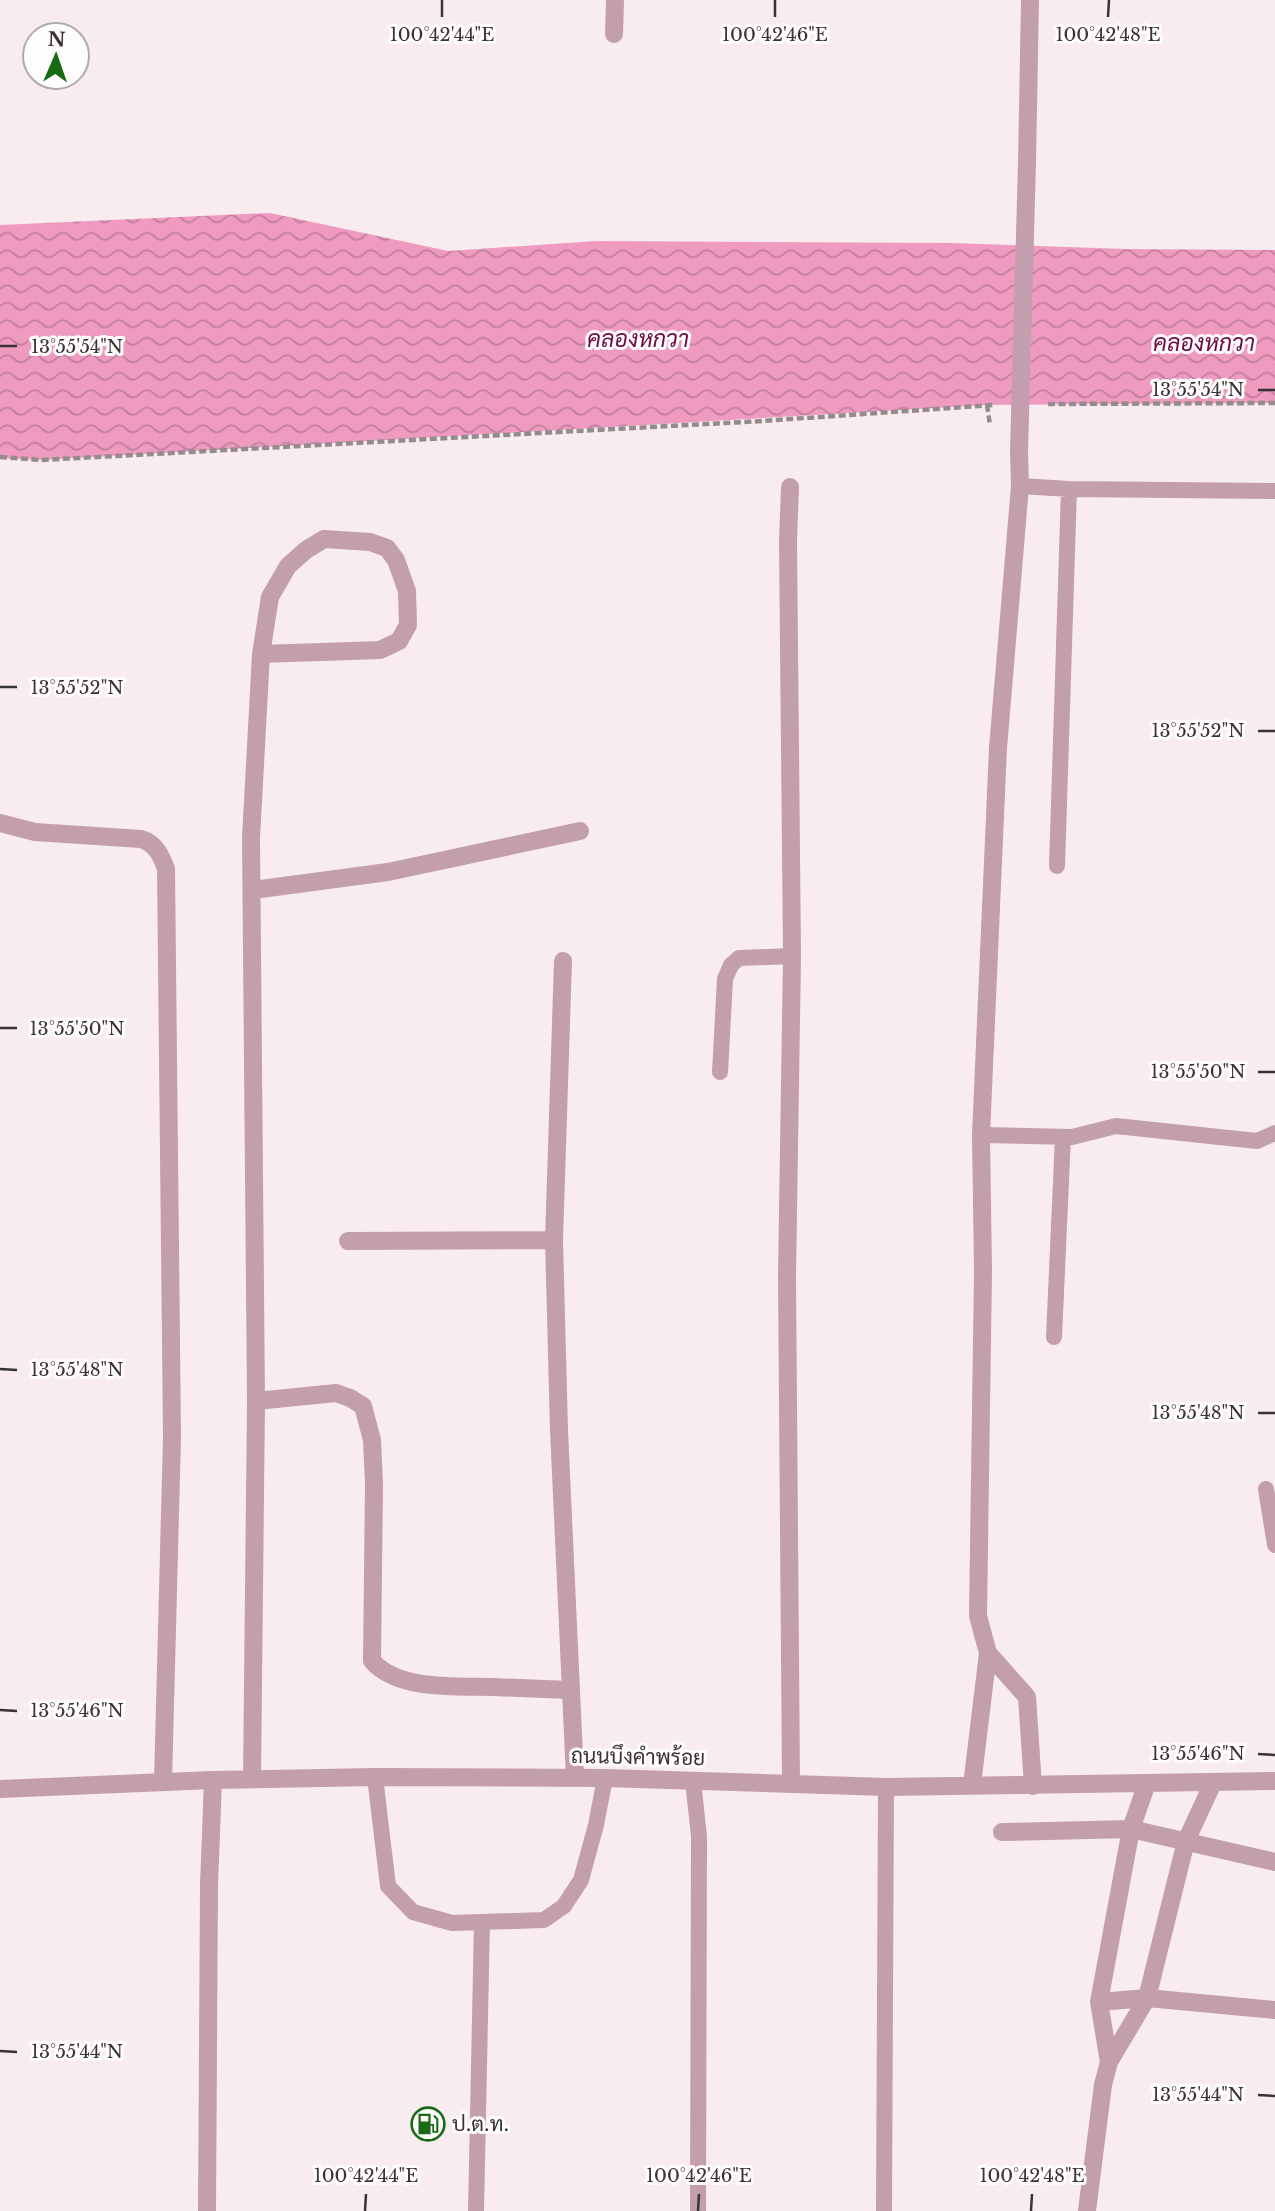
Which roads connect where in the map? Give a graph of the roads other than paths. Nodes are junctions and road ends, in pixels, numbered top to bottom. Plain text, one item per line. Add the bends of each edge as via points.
1 (615, 0) edge
2 (1030, 0) edge
3 (614, 34) dead end
4 (1020, 486) junction
5 (790, 487) dead end
6 (1069, 489) junction
7 (1275, 491) edge
8 (261, 654) junction
9 (0, 822) edge
10 (580, 831) dead end
11 (1057, 866) dead end
12 (253, 890) junction
13 (792, 956) junction
14 (563, 961) dead end
15 (720, 1072) dead end
16 (1275, 1133) edge
17 (981, 1135) junction
18 (1063, 1137) junction
19 (554, 1240) junction
20 (348, 1241) dead end
21 (1055, 1337) dead end
22 (256, 1401) junction
23 (1266, 1489) dead end
24 (1275, 1545) edge
25 (988, 1653) junction
26 (570, 1690) junction
27 (375, 1777) junction
28 (575, 1778) junction
29 (605, 1778) junction
30 (252, 1779) junction
31 (213, 1780) junction
32 (693, 1781) junction
33 (1275, 1781) edge
34 (163, 1782) junction
35 (791, 1783) junction
36 (1147, 1783) junction
37 (1213, 1783) junction
38 (972, 1785) junction
39 (1033, 1786) junction
40 (886, 1787) junction
41 (0, 1789) edge
42 (1131, 1829) junction
43 (1002, 1832) dead end
44 (1186, 1841) junction
45 (1275, 1862) edge
46 (482, 1922) junction
47 (1146, 1998) junction
48 (1099, 2002) junction
49 (1275, 2010) edge
50 (1109, 2062) junction
51 (207, 2211) edge
52 (476, 2211) edge
53 (698, 2211) edge
54 (884, 2211) edge
55 (1087, 2211) edge

1 - 3 street
2 - 4 street, bridge
4 - 6 lane
4 - 17 street via 998,748
5 - 13 street
6 - 7 lane
6 - 11 lane
8 - 8 street via 380,650 399,641 408,625 407,591 387,548 370,542 324,539 306,550 288,566 270,597
8 - 12 street via 251,838
9 - 34 street via 35,832 150,841 166,869 172,1437
10 - 12 street via 388,872
12 - 22 street
13 - 15 lane via 739,958 731,965 725,979
13 - 35 street via 787,1276
14 - 19 street
16 - 18 lane via 1257,1142 1116,1125
17 - 18 lane
17 - 25 street via 978,1615
18 - 21 lane
19 - 20 street
19 - 26 street
22 - 26 street via 336,1393 363,1406 372,1440 372,1661 379,1669 433,1685
22 - 30 street
23 - 24 lane
25 - 38 street
25 - 39 street via 1027,1697
26 - 28 street
27 - 28 street, ถนนบึงคำพร้อย
27 - 30 street, ถนนบึงคำพร้อย
27 - 46 lane via 388,1886 413,1912 452,1923
28 - 29 street, ถนนบึงคำพร้อย
29 - 32 street, ถนนบึงคำพร้อย
29 - 46 lane via 581,1880 564,1906 544,1920
30 - 31 street, ถนนบึงคำพร้อย
31 - 34 street, ถนนบึงคำพร้อย
31 - 51 street
32 - 35 street, ถนนบึงคำพร้อย
32 - 53 lane via 699,1836
33 - 37 street, ถนนบึงคำพร้อย
34 - 41 street, ถนนบึงคำพร้อย
35 - 40 street, ถนนบึงคำพร้อย
36 - 37 street, ถนนบึงคำพร้อย
36 - 39 street, ถนนบึงคำพร้อย
36 - 42 street
37 - 44 street
38 - 39 street, ถนนบึงคำพร้อย
38 - 40 street, ถนนบึงคำพร้อย
40 - 54 lane
42 - 43 street
42 - 44 street
42 - 48 street
44 - 45 street
44 - 47 street
46 - 52 lane
47 - 48 street
47 - 49 street
47 - 50 street
48 - 50 street
50 - 55 street

